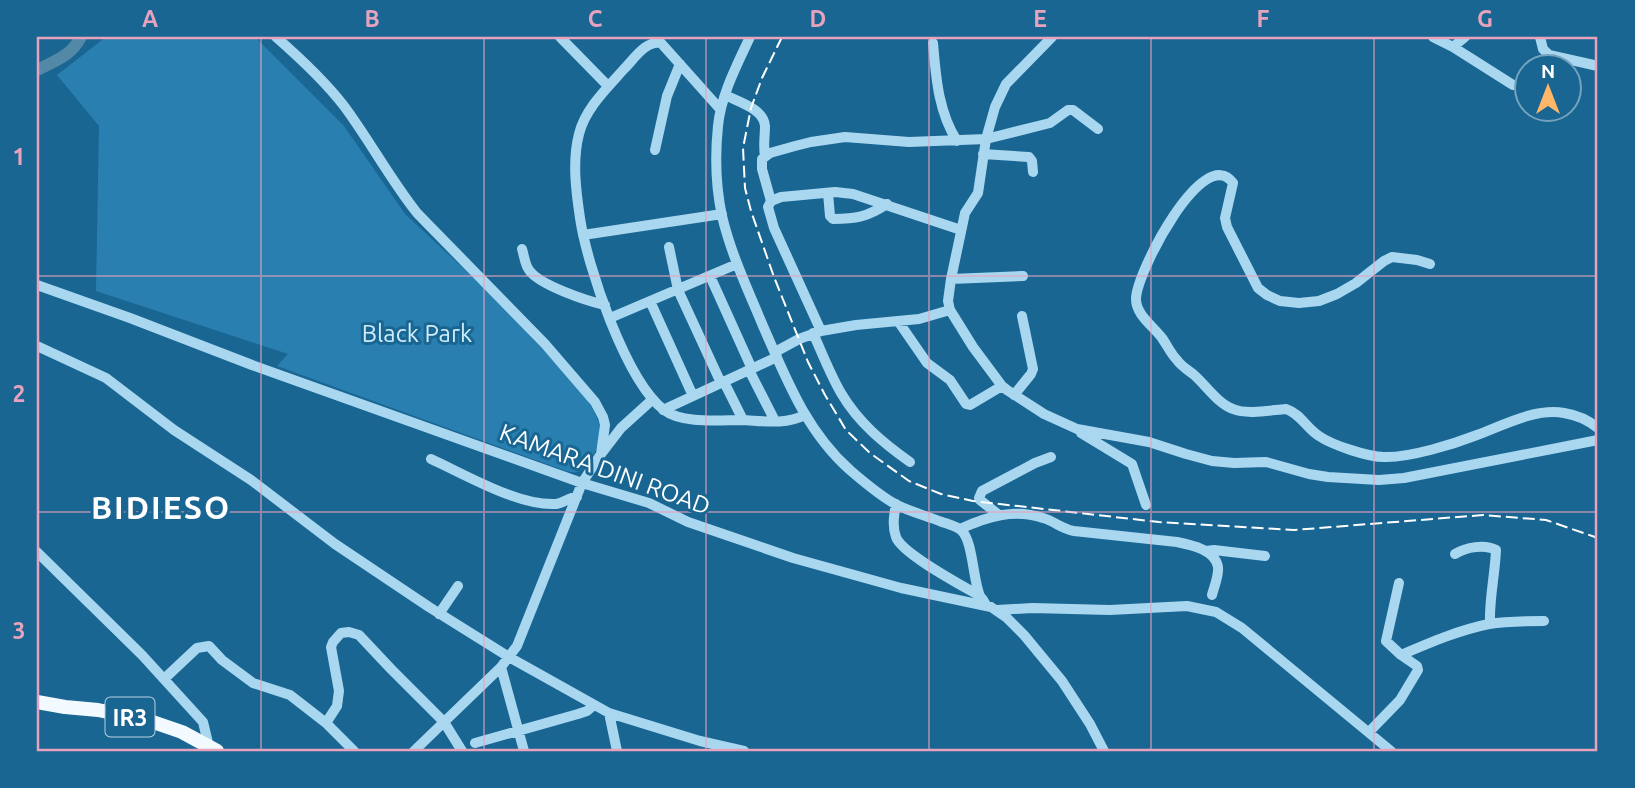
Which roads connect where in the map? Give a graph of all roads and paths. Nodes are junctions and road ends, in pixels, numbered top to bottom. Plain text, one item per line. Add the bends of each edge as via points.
1 (275, 37) edge
2 (560, 37) edge
3 (750, 37) edge
4 (1052, 37) edge
5 (1433, 37) edge
6 (1465, 37) edge
7 (1540, 37) edge
8 (655, 39) edge
9 (933, 43) dead end
10 (1453, 47) junction
11 (680, 64) junction
12 (1598, 66) edge
13 (1512, 84) edge
14 (608, 86) junction
15 (725, 96) junction
16 (720, 109) junction
17 (1098, 129) dead end
18 (986, 139) junction
19 (957, 141) junction
20 (655, 150) dead end
21 (983, 154) junction
22 (765, 156) junction
23 (1033, 172) dead end
24 (828, 193) junction
25 (771, 201) junction
26 (887, 204) junction
27 (722, 214) junction
28 (961, 230) junction
29 (583, 234) junction
30 (669, 247) dead end
31 (522, 249) dead end
32 (737, 264) junction
33 (1430, 264) dead end
34 (710, 276) junction
35 (1023, 276) dead end
36 (951, 279) junction
37 (37, 285) edge
38 (678, 290) junction
39 (650, 301) junction
40 (605, 305) junction
41 (950, 310) junction
42 (1022, 316) dead end
43 (610, 318) junction
44 (898, 321) junction
45 (817, 332) junction
46 (37, 346) edge
47 (776, 354) junction
48 (750, 370) junction
49 (723, 382) junction
50 (1002, 386) junction
51 (1014, 395) junction
52 (693, 396) junction
53 (653, 399) junction
54 (663, 410) junction
55 (805, 415) junction
56 (743, 420) junction
57 (775, 421) junction
58 (1598, 428) edge
59 (1077, 429) junction
60 (1598, 440) edge
61 (601, 454) junction
62 (1051, 457) dead end
63 (431, 460) dead end
64 (910, 463) dead end
65 (582, 483) junction
66 (577, 497) junction
67 (896, 504) junction
68 (1146, 505) dead end
69 (999, 515) junction
70 (960, 529) junction
71 (1206, 551) junction
72 (37, 552) edge
73 (1455, 554) dead end
74 (1265, 556) dead end
75 (1399, 583) dead end
76 (458, 586) dead end
77 (1212, 595) dead end
78 (988, 604) junction
79 (439, 614) junction
80 (1545, 621) dead end
81 (1490, 624) junction
82 (1401, 655) junction
83 (509, 657) junction
84 (501, 667) junction
85 (164, 680) junction
86 (37, 702) edge
87 (594, 705) junction
88 (609, 713) junction
89 (444, 722) junction
90 (327, 723) junction
91 (518, 731) junction
92 (1368, 732) junction
93 (475, 743) dead end
94 (213, 749) edge
95 (418, 750) edge
96 (354, 751) edge
97 (462, 751) edge
98 (524, 751) edge
99 (617, 751) edge
100 (744, 751) edge
101 (1104, 751) edge
102 (1391, 751) edge

1 - 61 street via 338,98 417,213 595,401 605,425
2 - 14 street
3 - 15 street
4 - 18 street via 1006,84
5 - 10 street
6 - 10 street
7 - 12 street via 1549,55
8 - 11 street
8 - 14 street
9 - 19 street via 941,106
10 - 13 street
11 - 16 street
11 - 20 street via 667,96
14 - 29 street via 584,119 576,146
15 - 16 street
15 - 22 street via 760,113
16 - 27 street via 717,158
17 - 18 street via 1068,110 1050,123
18 - 19 street
18 - 21 street
19 - 22 street via 845,137
21 - 23 street via 1029,158
21 - 28 street via 978,193
22 - 25 street via 762,169
24 - 25 street
24 - 26 street via 853,194
24 - 26 street via 832,219 869,215
25 - 45 street via 768,207 774,228
26 - 28 street
27 - 29 street
27 - 32 street
28 - 36 street
29 - 40 street
30 - 38 street
31 - 40 street via 529,270 537,277 588,302
32 - 34 street
32 - 47 street
33 - 58 street via 1392,257 1356,283 1319,301 1280,301 1258,288 1227,227 1233,183 1224,175 1196,186 1161,235 1136,300 1178,362 1227,406 1241,412 1293,411 1320,437 1359,453 1393,457 1447,446 1512,421 1552,413 1576,416
34 - 38 street
34 - 48 street
35 - 36 street
36 - 41 street
37 - 65 street, KAMARA DINI ROAD
38 - 39 street
38 - 49 street
39 - 43 street
39 - 52 street
40 - 43 street
41 - 44 street
41 - 50 street
42 - 51 street via 1033,369
43 - 53 street via 633,371
44 - 45 street
44 - 50 street via 927,363 950,380 966,404
45 - 47 street
45 - 64 street via 838,389 850,407 879,439
46 - 79 street via 106,378
47 - 48 street
47 - 55 street
48 - 49 street
48 - 57 street
49 - 52 street
49 - 56 street
50 - 51 street
51 - 59 street
52 - 54 street
53 - 54 street
53 - 61 street
54 - 56 street via 682,418
55 - 57 street
55 - 67 street via 848,469
56 - 57 street
59 - 60 street via 1141,440 1212,461 1266,462 1308,474 1379,480
59 - 68 street via 1129,460
61 - 65 street
62 - 69 street via 982,491 980,500
63 - 66 street via 524,500 558,504
65 - 66 street
65 - 78 street, KAMARA DINI ROAD via 839,572
66 - 83 street
67 - 70 street
67 - 78 street via 894,526 899,542
69 - 70 street
69 - 71 street via 1035,516 1067,530 1177,541
70 - 78 street
71 - 74 street
71 - 77 street via 1218,568
72 - 85 street
73 - 81 street via 1468,548 1496,550
75 - 82 street via 1385,641
76 - 79 street
78 - 92 street, KAMARA DINI ROAD via 1110,610 1187,606 1216,612 1242,628
78 - 101 street via 1024,635 1062,681
79 - 83 street
80 - 81 street
81 - 82 street
82 - 92 street via 1418,670 1400,699
83 - 84 street
83 - 87 street
84 - 89 street
84 - 91 street
85 - 90 street via 197,648 209,646 253,682 290,695
85 - 94 street via 202,722
86 - 94 main road, IR3 via 147,720
87 - 88 street
87 - 91 street via 578,715
88 - 99 street
88 - 100 street
89 - 90 street via 359,635 349,632 341,633 331,648 339,691
89 - 95 street
89 - 97 street
90 - 96 street
91 - 93 street
91 - 98 street
92 - 102 street, KAMARA DINI ROAD

